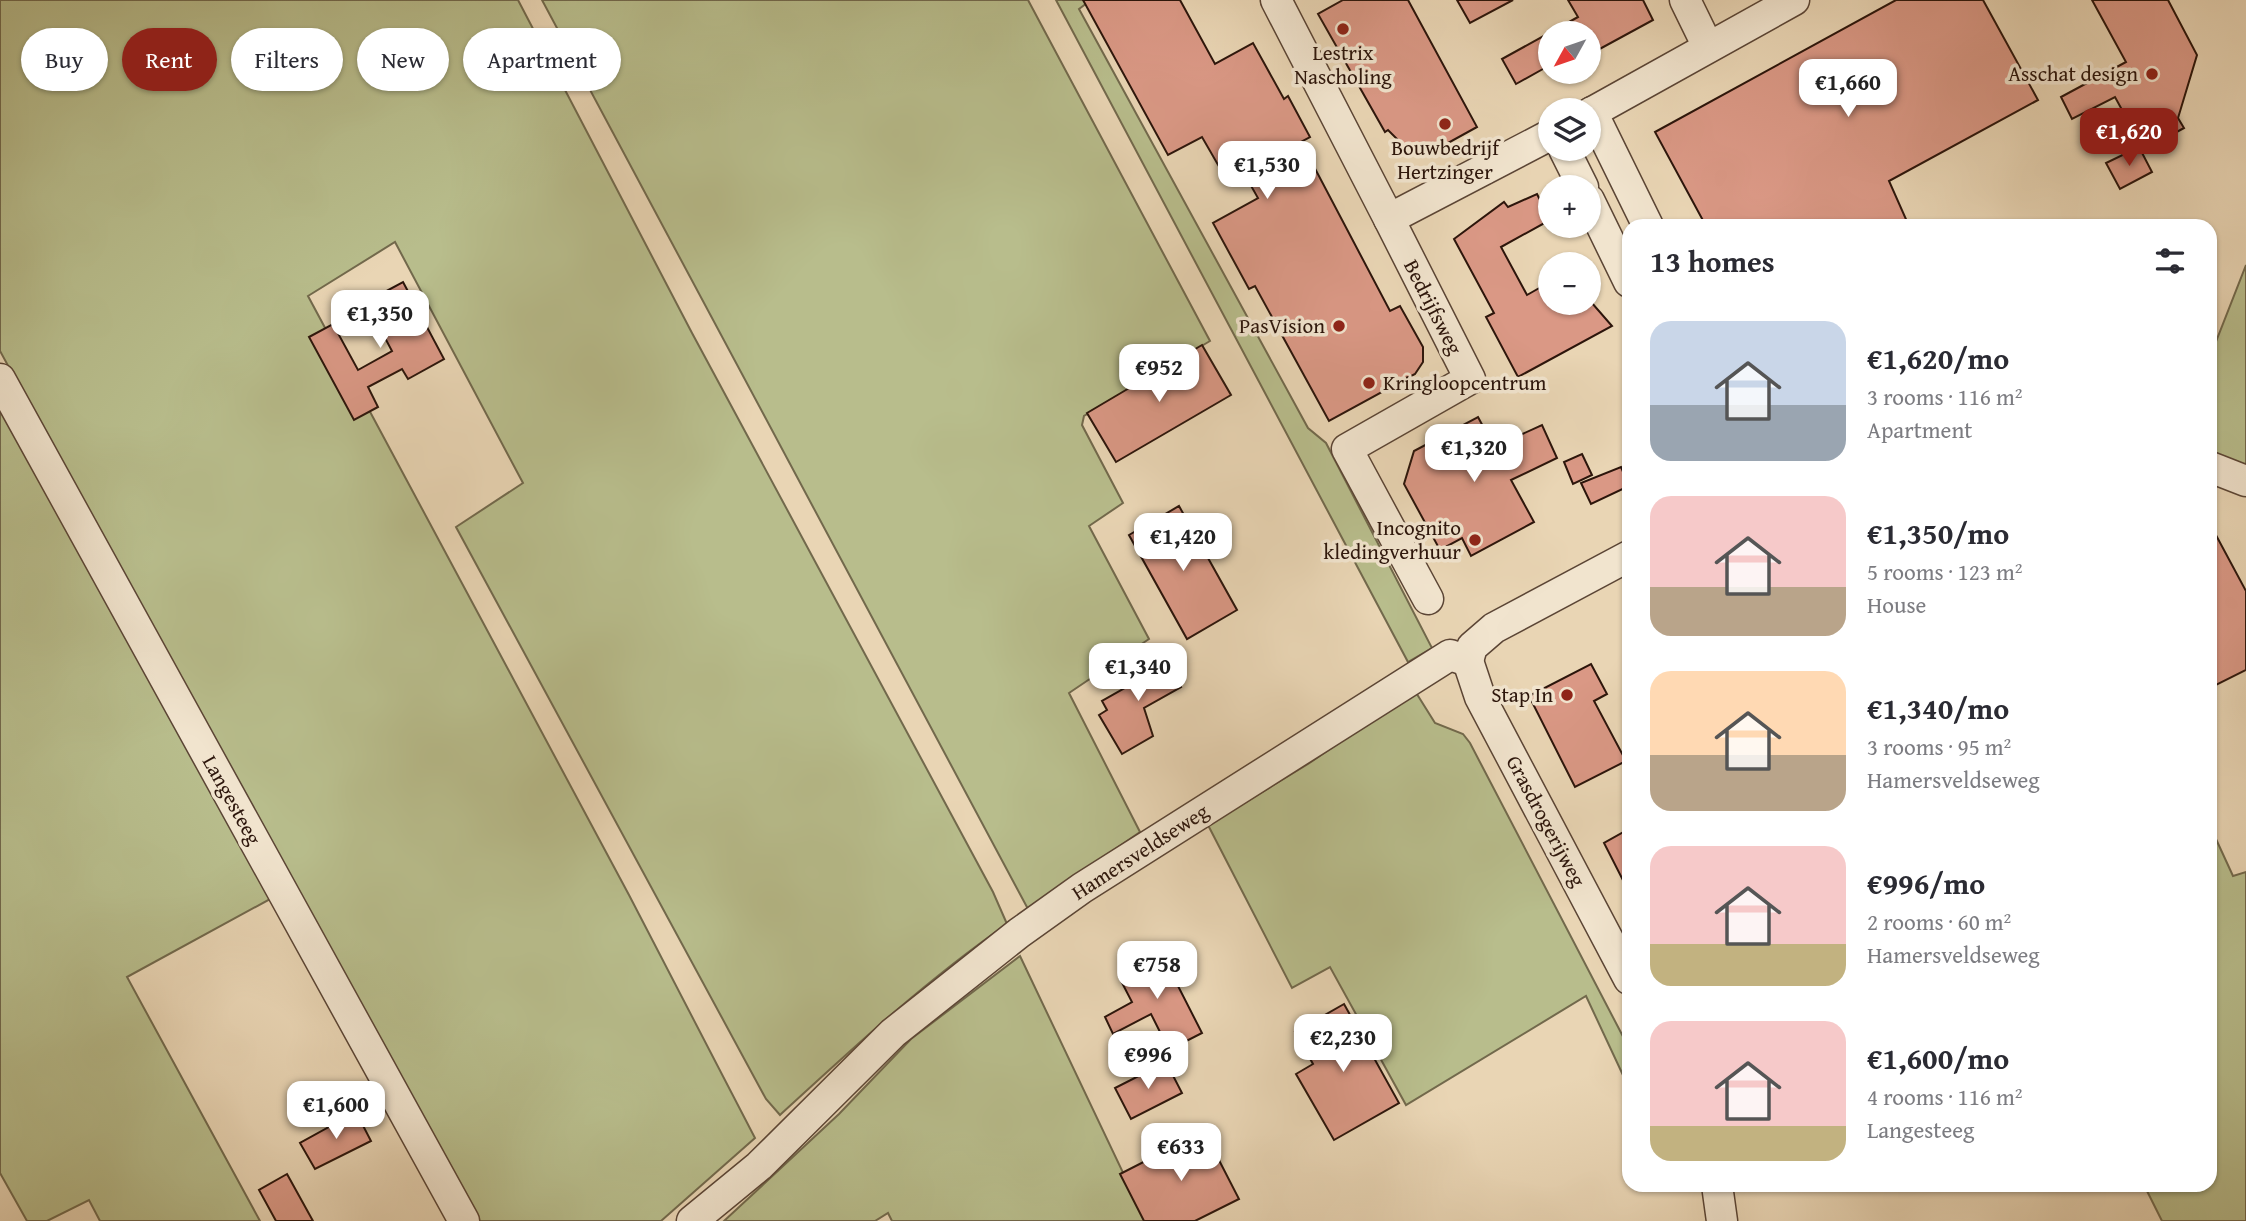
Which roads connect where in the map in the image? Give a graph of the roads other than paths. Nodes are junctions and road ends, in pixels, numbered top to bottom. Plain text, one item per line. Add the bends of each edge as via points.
1 (1276, 0) edge
2 (1685, 0) edge
3 (1794, 0) edge
4 (1708, 47) junction
5 (1601, 107) edge
6 (1601, 134) edge
7 (1538, 141) edge
8 (1389, 219) junction
9 (1644, 219) edge
10 (1601, 225) edge
11 (1622, 268) edge
12 (0, 379) edge
13 (2217, 470) edge
14 (2246, 481) edge
15 (1622, 560) edge
16 (1428, 599) dead end
17 (1468, 661) junction
18 (1622, 966) edge
19 (1718, 1192) edge
20 (464, 1221) edge
21 (692, 1221) edge
22 (1722, 1221) edge

1 - 8 street, Bedrijfsweg
2 - 4 street
3 - 4 street
4 - 5 street
6 - 9 street
7 - 8 street
8 - 16 street, Bedrijfsweg via 1470,379 1348,449
10 - 11 street
12 - 20 street, Langesteeg
13 - 14 street
15 - 17 street via 1494,628 1472,647
17 - 18 street, Grasdrogerijweg via 1480,697
17 - 21 street, Hamersveldseweg via 1450,654 1018,933 893,1033 759,1166
19 - 22 street

